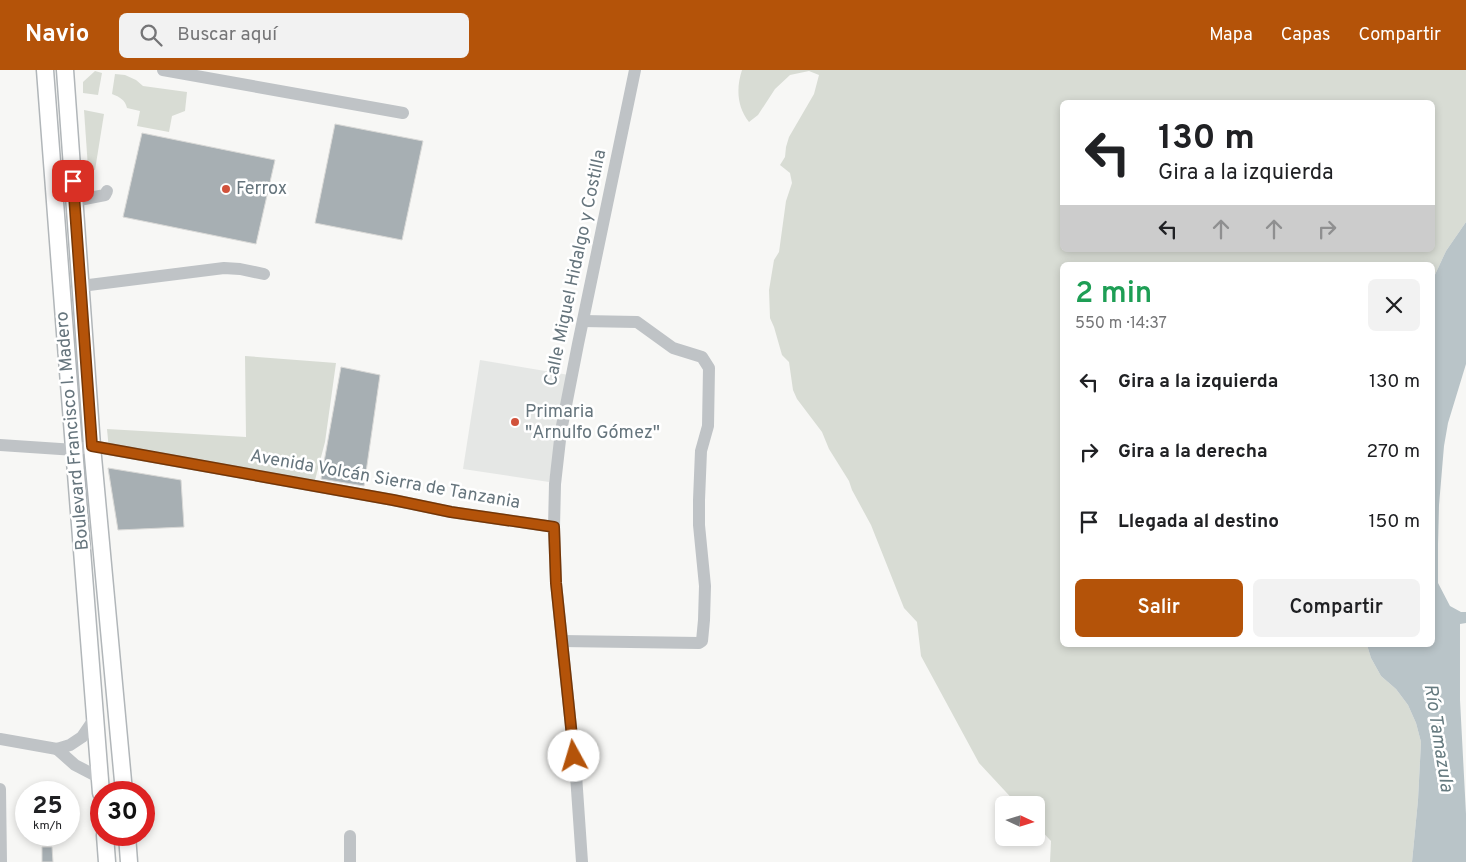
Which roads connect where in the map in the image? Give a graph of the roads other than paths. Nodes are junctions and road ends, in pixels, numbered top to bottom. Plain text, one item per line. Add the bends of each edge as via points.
1 (45, 70) edge
2 (65, 70) edge
3 (163, 70) edge
4 (635, 70) edge
5 (68, 102) junction
6 (48, 104) junction
7 (403, 113) dead end
8 (107, 191) dead end
9 (74, 201) junction
10 (264, 274) dead end
11 (80, 286) junction
12 (583, 320) junction
13 (0, 445) edge
14 (92, 446) junction
15 (74, 450) junction
16 (554, 527) junction
17 (562, 641) junction
18 (95, 718) junction
19 (0, 739) edge
20 (57, 749) junction
21 (95, 781) edge
22 (101, 781) edge
23 (123, 781) edge
24 (0, 789) edge
25 (350, 836) dead end
26 (106, 846) edge
27 (128, 846) edge
28 (1, 862) edge
29 (107, 862) edge
30 (130, 862) edge
31 (350, 862) edge
32 (582, 862) edge

1 - 6 main road, Boulevard Francisco I. Madero
2 - 5 main road, Boulevard Francisco I. Madero
3 - 7 street
4 - 12 street, Calle Miguel Hidalgo y Costilla
5 - 6 street
5 - 9 main road, Boulevard Francisco I. Madero
6 - 15 main road, Boulevard Francisco I. Madero
8 - 9 street
9 - 11 main road, Boulevard Francisco I. Madero
10 - 11 street via 224,268
11 - 14 main road, Boulevard Francisco I. Madero
12 - 16 street, Calle Miguel Hidalgo y Costilla via 561,431
12 - 17 street via 637,322 674,348 702,357 709,368 708,426 701,451 699,500 704,620 702,641 699,643
13 - 15 street
14 - 15 street
14 - 16 street, Avenida Volcán Sierra de Tanzania via 451,512
14 - 23 main road, Boulevard Francisco I. Madero
15 - 18 main road, Boulevard Francisco I. Madero
16 - 17 street, Calle Miguel Hidalgo y Costilla
17 - 32 street, Calle Miguel Hidalgo y Costilla
18 - 20 street via 82,737 70,746
18 - 22 main road, Boulevard Francisco I. Madero
19 - 20 street
20 - 21 street
24 - 28 street
25 - 31 street
26 - 29 main road
27 - 30 main road

